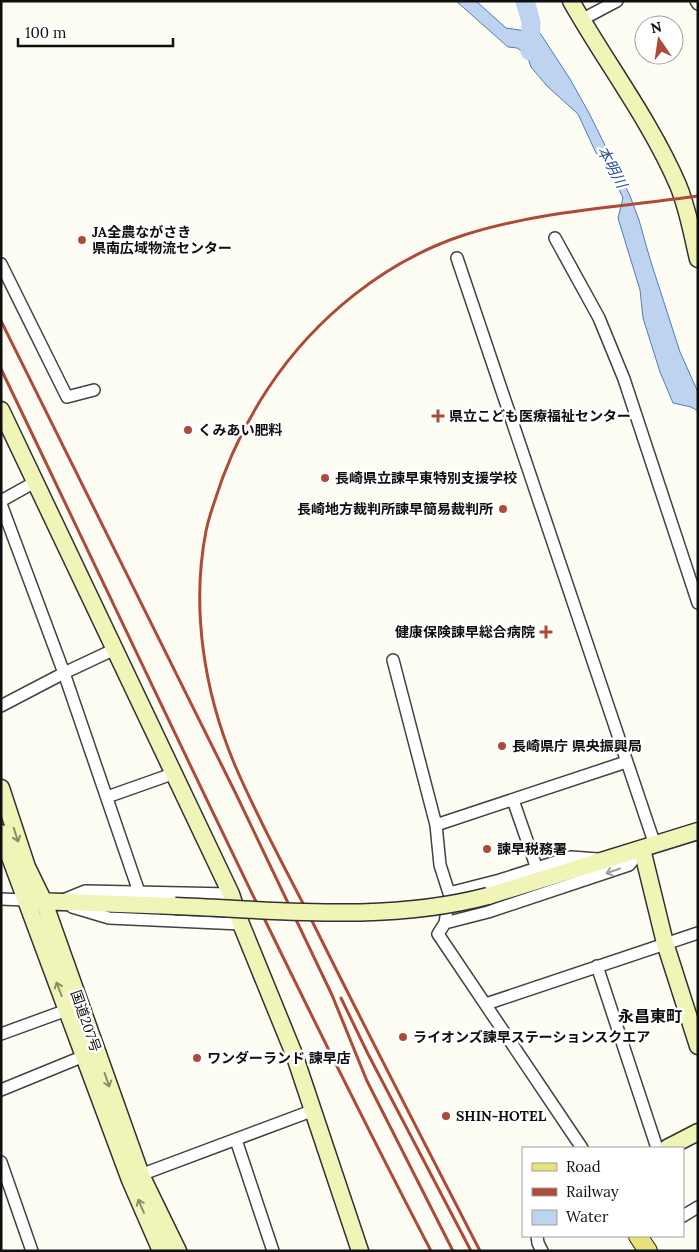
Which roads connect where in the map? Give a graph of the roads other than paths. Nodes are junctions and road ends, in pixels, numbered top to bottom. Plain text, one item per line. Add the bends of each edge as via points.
1 (571, 1) edge
2 (617, 1) edge
3 (581, 20) junction
4 (555, 238) dead end
5 (697, 254) edge
6 (457, 258) dead end
7 (1, 264) edge
8 (94, 390) dead end
9 (1, 410) edge
10 (35, 482) junction
11 (1, 502) edge
12 (698, 603) edge
13 (115, 649) junction
14 (394, 660) dead end
15 (64, 673) junction
16 (1, 706) edge
17 (626, 762) junction
18 (175, 773) junction
19 (1, 788) edge
20 (107, 797) junction
21 (513, 800) junction
22 (436, 825) junction
23 (698, 831) edge
24 (1, 833) edge
25 (648, 847) junction
26 (609, 859) junction
27 (537, 869) junction
28 (139, 892) junction
29 (449, 893) junction
30 (232, 894) junction
31 (1, 899) edge
32 (25, 900) junction
33 (50, 902) junction
34 (445, 923) junction
35 (242, 924) junction
36 (698, 933) edge
37 (665, 943) junction
38 (597, 966) junction
39 (486, 1004) junction
40 (67, 1010) junction
41 (1, 1034) edge
42 (698, 1046) edge
43 (84, 1056) junction
44 (1, 1090) edge
45 (314, 1110) junction
46 (698, 1132) edge
47 (236, 1140) junction
48 (581, 1147) edge
49 (657, 1147) edge
50 (669, 1147) edge
51 (1, 1162) edge
52 (135, 1177) junction
53 (538, 1237) edge
54 (32, 1251) edge
55 (161, 1251) edge
56 (178, 1251) edge
57 (273, 1251) edge
58 (360, 1251) edge
59 (542, 1251) edge

1 - 3 street
2 - 3 street
3 - 5 street via 652,132 669,166 685,204
4 - 12 street via 599,318 624,379
6 - 17 street
7 - 8 street via 67,397
9 - 10 street
10 - 11 street
10 - 13 street
11 - 15 street
13 - 15 street
13 - 18 street
14 - 22 street
15 - 16 street
15 - 20 street
17 - 21 street
17 - 25 street
18 - 20 street
18 - 30 street
19 -> 33 street, 国道207号 via 27,867
20 - 28 street
21 - 22 street
21 - 27 street
22 - 29 street via 440,865
23 - 25 street
24 - 32 street
25 - 26 street
25 -> 34 street via 629,865
25 - 37 street
26 - 27 street via 571,857
26 - 33 street, bridge via 488,896 423,909 364,913
27 - 29 street
28 - 30 street
28 - 33 street via 85,891
29 - 34 street
30 - 35 street
31 - 32 street
32 - 33 street
40 -> 32 street
33 - 35 street via 110,918
33 -> 52 street, 国道207号
34 - 39 street via 438,934
35 - 45 street
36 - 37 street
37 - 38 street
37 - 42 street
38 - 39 street
38 - 49 street
39 - 48 street
40 - 41 street
40 - 43 street
43 - 44 street
43 - 52 street
45 - 47 street
45 - 58 street
46 - 50 street
47 - 52 street
47 - 57 street
51 - 54 street
55 -> 52 street
52 - 56 street, 国道207号
53 - 59 street

